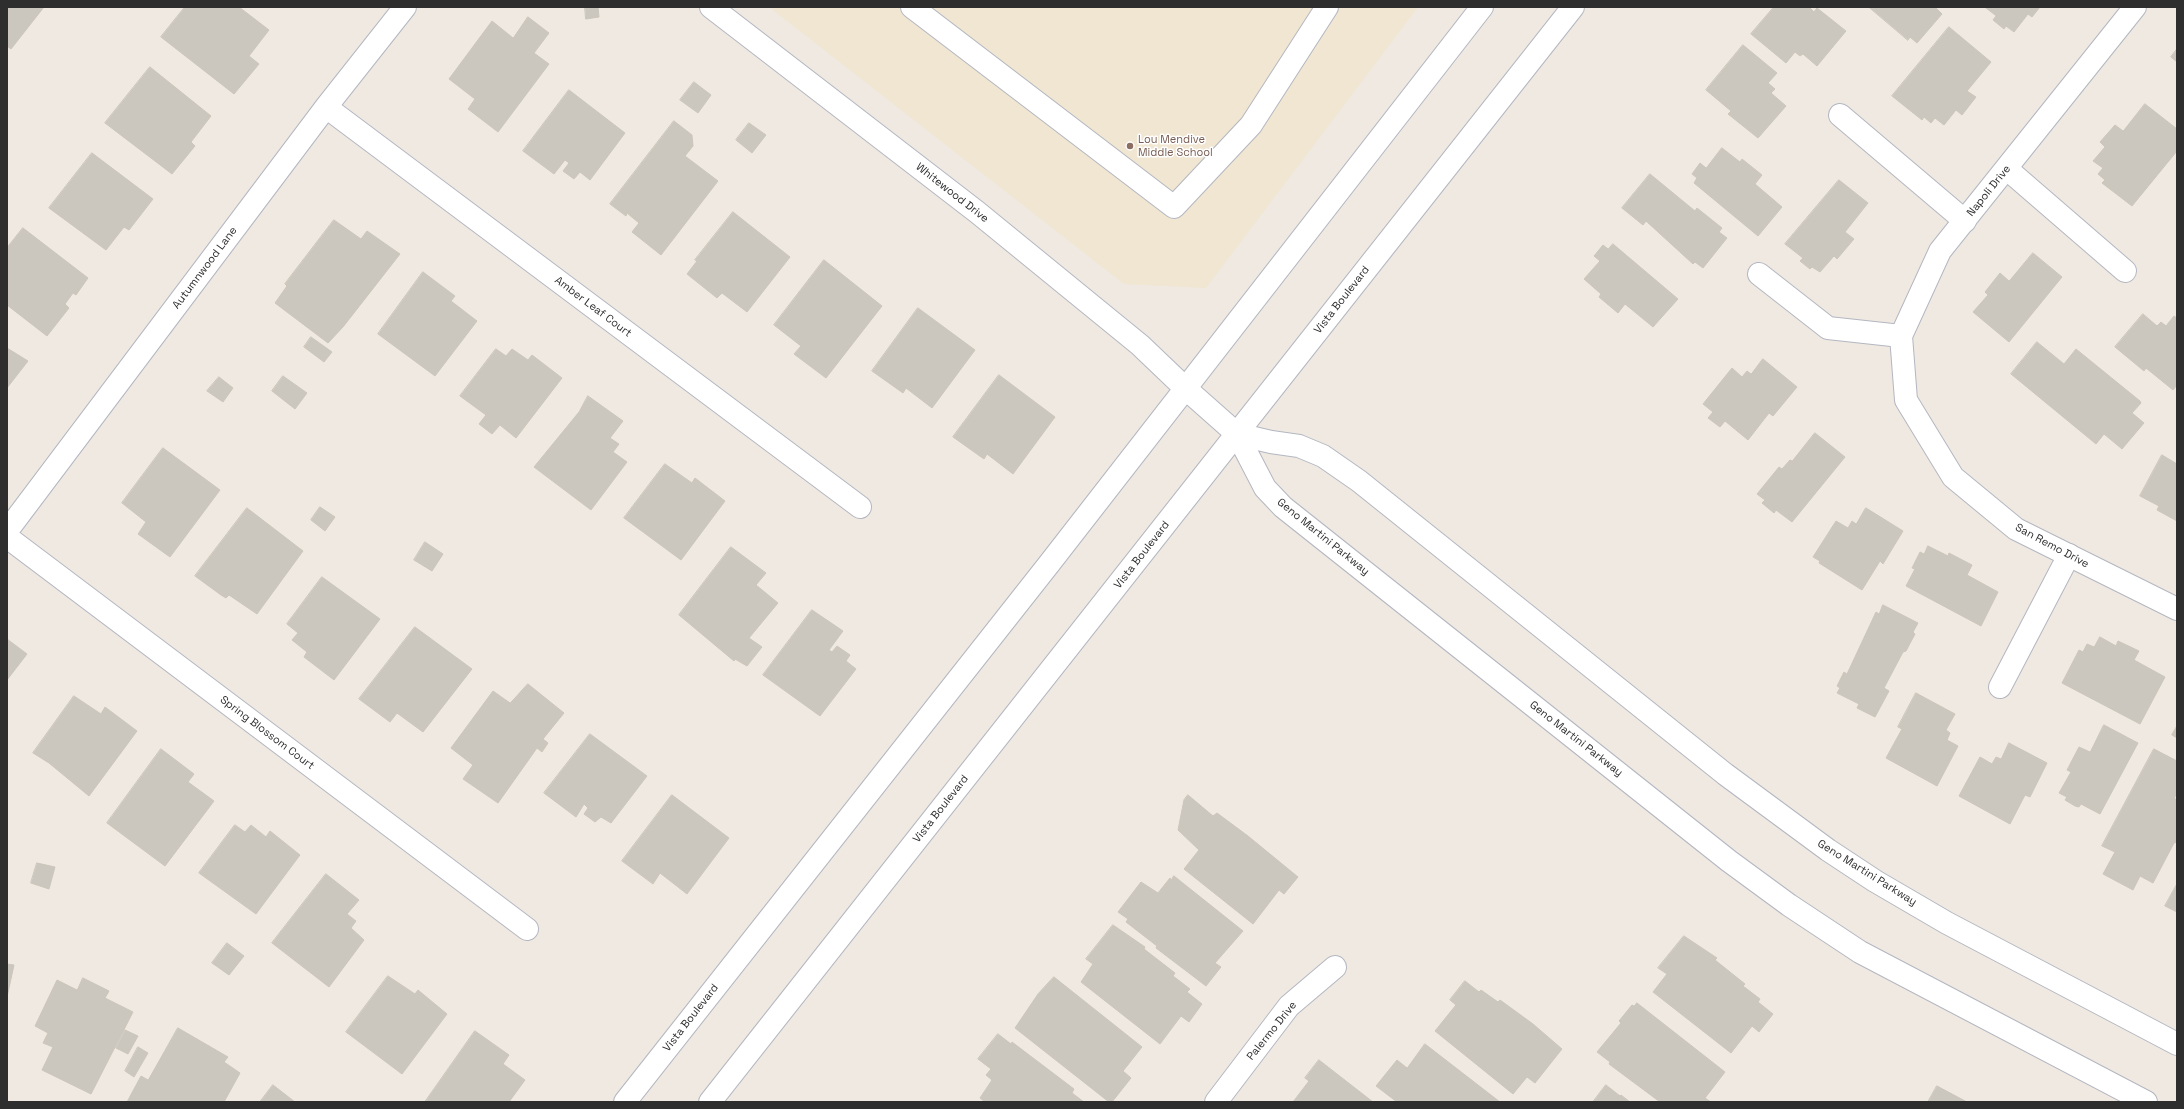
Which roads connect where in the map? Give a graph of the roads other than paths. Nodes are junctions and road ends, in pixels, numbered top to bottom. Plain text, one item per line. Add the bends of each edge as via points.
1 (405, 7) edge
2 (912, 7) edge
3 (1327, 7) edge
4 (1482, 7) edge
5 (1572, 7) edge
6 (2135, 7) edge
7 (720, 9) edge
8 (326, 107) junction
9 (1840, 115) dead end
10 (2007, 169) junction
11 (1965, 221) junction
12 (2125, 271) dead end
13 (1759, 274) dead end
14 (1901, 336) junction
15 (1184, 388) junction
16 (1906, 400) joint
17 (1237, 434) junction
18 (860, 507) dead end
19 (7, 531) edge
20 (7, 536) edge
21 (2069, 555) junction
22 (2177, 609) edge
23 (2000, 686) dead end
24 (527, 929) dead end
25 (1335, 967) dead end
26 (2177, 1044) edge
27 (625, 1102) edge
28 (710, 1102) edge
29 (1216, 1102) edge
30 (2146, 1102) edge

1 - 8 street, Autumnwood Lane
2 - 3 street via 1174,207 1251,125
4 - 15 street, Vista Boulevard
5 - 17 street, Vista Boulevard
6 - 10 street, Napoli Drive
7 - 15 street, Whitewood Drive via 977,212 1140,345
8 - 18 street, Amber Leaf Court
8 - 19 street, Autumnwood Lane
9 - 11 street
10 - 11 street, Napoli Drive
10 - 12 street
11 - 14 street, Napoli Drive via 1940,251
13 - 14 street via 1828,328
14 - 16 street, Napoli Drive
15 - 17 street, Whitewood Drive
15 - 27 street, Vista Boulevard via 1049,564
16 - 21 street, San Remo Drive via 1953,477 2016,529
17 - 26 street, Geno Martini Parkway via 1299,446 1323,456 1359,481 1725,774 1828,850 1875,881 1947,922
17 - 28 street, Vista Boulevard
17 - 30 street, Geno Martini Parkway via 1266,488 1283,507 1729,861 1860,952
20 - 24 street, Spring Blossom Court
21 - 22 street, San Remo Drive
21 - 23 street
25 - 29 street, Palermo Drive via 1289,1006

